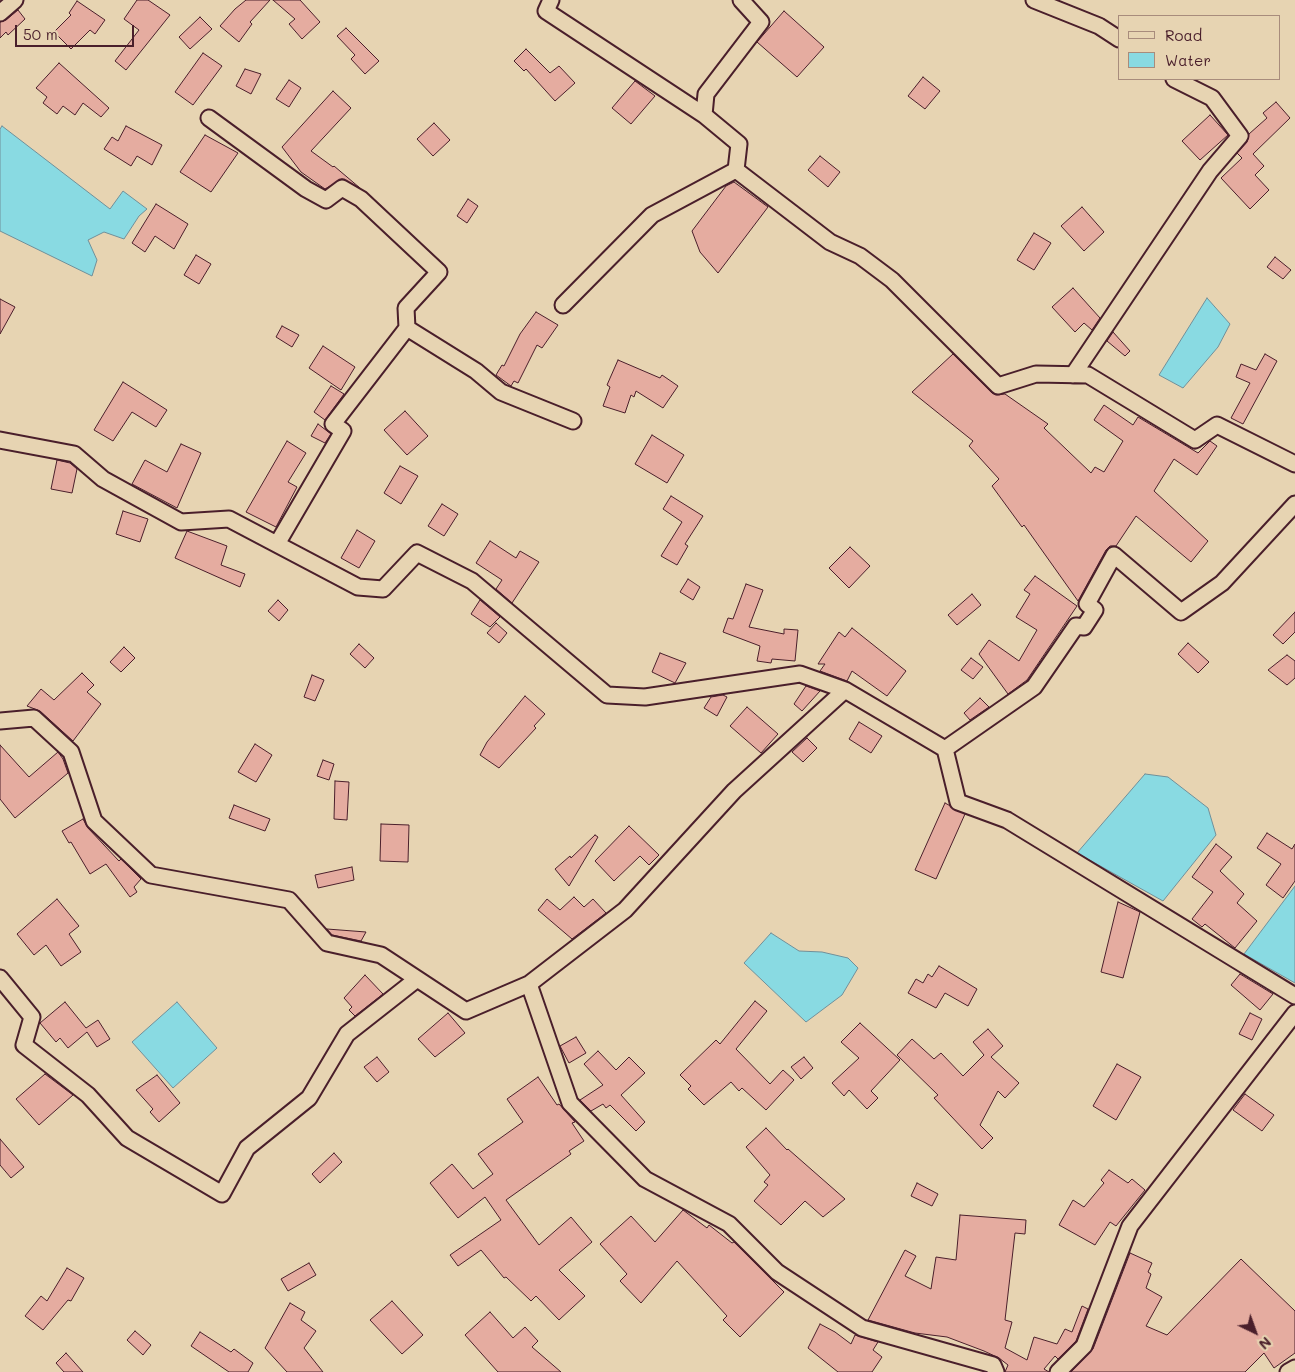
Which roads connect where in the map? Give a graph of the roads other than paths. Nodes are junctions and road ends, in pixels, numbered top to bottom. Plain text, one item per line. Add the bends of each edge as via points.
1 (15, 0) edge
2 (551, 0) edge
3 (741, 0) edge
4 (1034, 0) edge
5 (0, 13) edge
6 (1118, 38) edge
7 (1176, 80) edge
8 (704, 115) junction
9 (209, 118) dead end
10 (736, 170) junction
11 (563, 305) dead end
12 (407, 328) junction
13 (1073, 375) junction
14 (573, 421) dead end
15 (0, 440) edge
16 (1295, 464) edge
17 (1295, 504) edge
18 (277, 544) junction
19 (845, 690) junction
20 (0, 721) edge
21 (945, 750) junction
22 (0, 978) edge
23 (417, 979) junction
24 (530, 984) junction
25 (1295, 996) edge
26 (1295, 1013) edge
27 (1295, 1368) edge
28 (996, 1372) edge
29 (1058, 1372) edge
30 (1288, 1372) edge

1 - 5 street
2 - 8 street via 546,11
3 - 8 street via 761,22 706,94
4 - 6 street via 1098,26
7 - 13 street via 1212,98 1240,136 1210,171
8 - 10 street via 739,144
9 - 12 street via 326,200 342,188 361,199 439,272 406,308
10 - 11 street via 652,215
10 - 13 street via 830,242 860,256 892,280 998,386 1036,374
12 - 14 street via 476,371 501,392
12 - 18 street via 332,424 343,431
13 - 16 street via 1088,376 1195,440 1217,425
15 - 18 street via 74,454 103,479 181,522 230,519
17 - 21 street via 1222,583 1181,612 1114,555 1087,604 1095,610 1084,627 1076,626 1034,687
18 - 19 street via 358,587 383,589 417,553 472,581 607,695 645,697 800,674
19 - 21 street
19 - 24 street via 734,791 625,910
20 - 23 street via 34,718 71,752 94,821 152,875 289,900 327,943 381,955
21 - 25 street via 958,802 1007,820
22 - 23 street via 32,1018 24,1045 88,1095 127,1138 222,1194 247,1148 309,1098 347,1034
23 - 24 street via 466,1011
24 - 28 street via 570,1103 644,1179 729,1224 777,1272 862,1328 994,1365
26 - 29 street via 1130,1226 1084,1346
27 - 30 street

